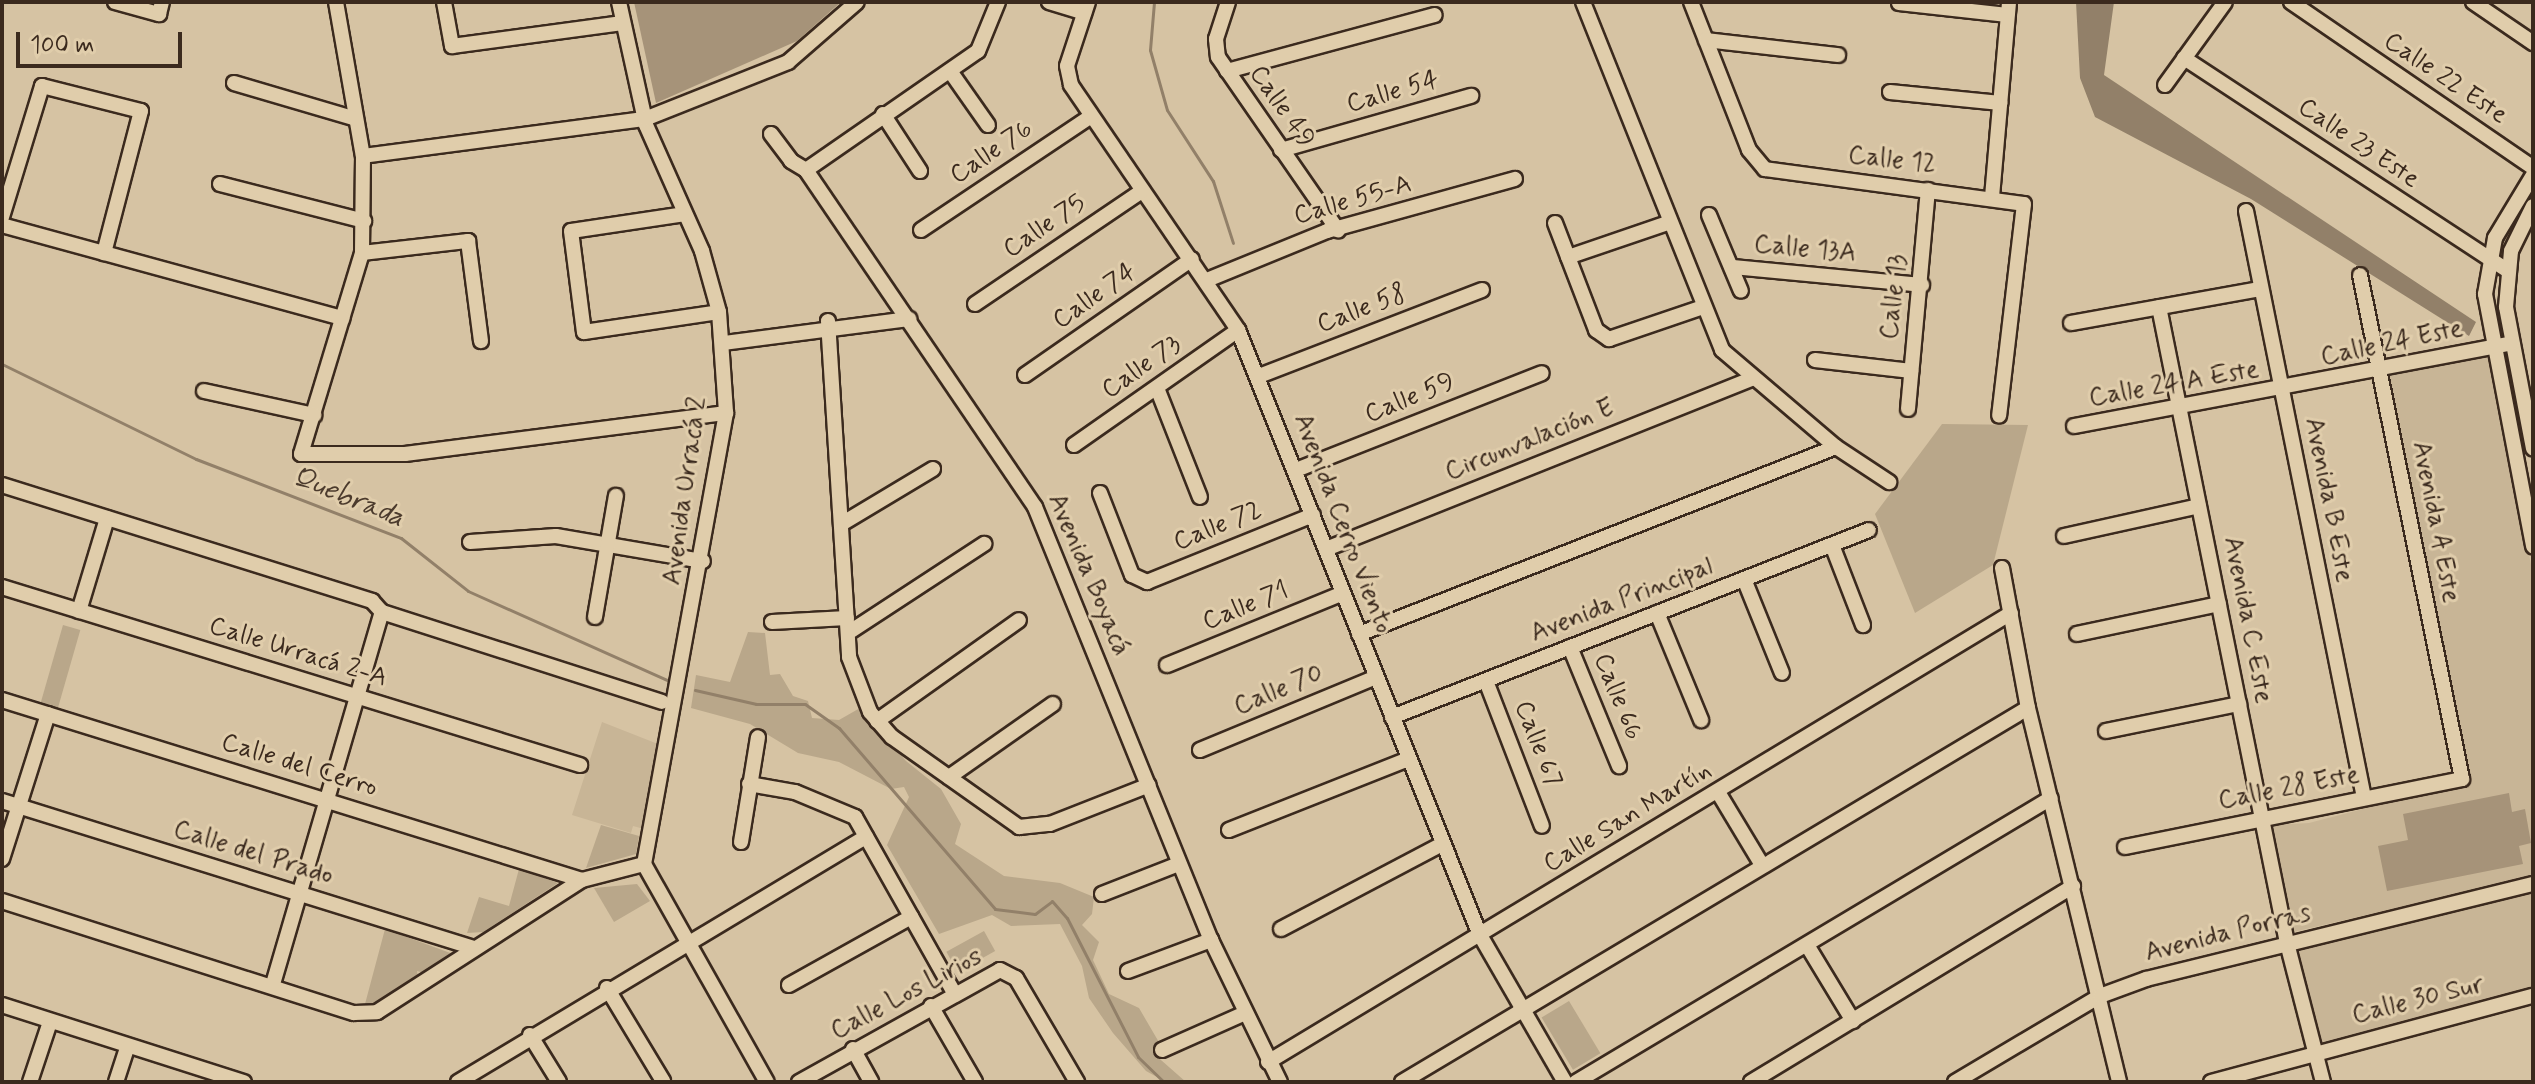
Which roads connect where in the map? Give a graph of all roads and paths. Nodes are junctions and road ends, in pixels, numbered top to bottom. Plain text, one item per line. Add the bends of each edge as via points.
1 (115, 2) edge
2 (162, 2) edge
3 (336, 2) edge
4 (444, 2) edge
5 (619, 2) edge
6 (857, 2) edge
7 (998, 2) edge
8 (1049, 2) edge
9 (1228, 2) edge
10 (1583, 2) edge
11 (1691, 2) edge
12 (2225, 2) edge
13 (2291, 2) edge
14 (2473, 2) edge
15 (1899, 3) edge
16 (1086, 7) edge
17 (2008, 9) edge
18 (1435, 15) dead end
19 (622, 23) junction
20 (1706, 40) junction
21 (2533, 43) edge
22 (1838, 55) dead end
23 (2184, 58) junction
24 (950, 71) junction
25 (1227, 71) junction
26 (234, 83) dead end
27 (2165, 85) dead end
28 (1890, 92) dead end
29 (1471, 96) dead end
30 (2000, 103) junction
31 (883, 114) junction
32 (1091, 116) junction
33 (356, 119) junction
34 (645, 119) junction
35 (988, 125) dead end
36 (771, 134) dead end
37 (1281, 150) junction
38 (363, 156) junction
39 (2533, 168) edge
40 (806, 170) junction
41 (920, 171) dead end
42 (2533, 175) edge
43 (1515, 179) dead end
44 (220, 184) dead end
45 (1928, 190) junction
46 (1142, 191) junction
47 (1992, 197) junction
48 (2533, 206) edge
49 (2246, 211) dead end
50 (685, 214) junction
51 (1709, 215) dead end
52 (2, 217) edge
53 (364, 221) junction
54 (1670, 222) junction
55 (1555, 223) dead end
56 (2, 225) edge
57 (921, 230) dead end
58 (1338, 230) junction
59 (104, 253) junction
60 (362, 253) junction
61 (1568, 257) junction
62 (1192, 259) junction
63 (2489, 259) junction
64 (1732, 267) junction
65 (2507, 270) junction
66 (2360, 275) dead end
67 (1207, 280) junction
68 (1922, 285) junction
69 (2260, 289) junction
70 (1482, 290) dead end
71 (1741, 291) dead end
72 (975, 304) dead end
73 (1703, 307) junction
74 (2159, 307) junction
75 (719, 312) junction
76 (907, 315) junction
77 (343, 318) junction
78 (2071, 323) dead end
79 (829, 326) junction
80 (1238, 330) junction
81 (724, 339) junction
82 (481, 341) dead end
83 (2512, 343) junction
84 (2492, 348) junction
85 (1815, 360) dead end
86 (2380, 370) junction
87 (1911, 371) junction
88 (1542, 373) dead end
89 (1025, 375) dead end
90 (1259, 376) junction
91 (1753, 378) junction
92 (1157, 388) junction
93 (2282, 390) junction
94 (204, 391) dead end
95 (1908, 409) dead end
96 (2178, 410) junction
97 (726, 413) junction
98 (314, 415) junction
99 (1999, 416) dead end
100 (2074, 426) dead end
101 (1074, 445) dead end
102 (1836, 447) junction
103 (2533, 448) edge
104 (933, 469) dead end
105 (1296, 470) junction
106 (1889, 482) dead end
107 (2, 485) edge
108 (1100, 493) dead end
109 (616, 496) dead end
110 (1200, 497) dead end
111 (2199, 506) junction
112 (1313, 515) junction
113 (107, 518) junction
114 (843, 523) junction
115 (1869, 530) dead end
116 (2064, 536) dead end
117 (470, 542) dead end
118 (609, 543) junction
119 (984, 544) dead end
120 (1832, 545) junction
121 (2533, 546) edge
122 (1326, 549) junction
123 (703, 561) junction
124 (2002, 568) dead end
125 (1744, 579) junction
126 (2, 587) edge
127 (1343, 593) junction
128 (2219, 604) junction
129 (79, 611) junction
130 (382, 612) junction
131 (1657, 613) junction
132 (2011, 613) junction
133 (595, 617) dead end
134 (1019, 620) dead end
135 (772, 622) dead end
136 (848, 625) junction
137 (1863, 625) dead end
138 (1359, 634) junction
139 (2077, 634) dead end
140 (1570, 647) junction
141 (1167, 665) dead end
142 (1782, 673) dead end
143 (1376, 677) junction
144 (1486, 681) junction
145 (357, 696) junction
146 (2, 700) edge
147 (662, 702) dead end
148 (1053, 704) dead end
149 (2239, 704) junction
150 (2028, 708) junction
151 (48, 714) junction
152 (1392, 717) junction
153 (1701, 720) dead end
154 (877, 721) junction
155 (2106, 731) dead end
156 (758, 737) dead end
157 (1200, 750) dead end
158 (1408, 759) junction
159 (580, 765) dead end
160 (1619, 766) dead end
161 (949, 777) junction
162 (2462, 779) joint
163 (749, 784) junction
164 (1149, 785) junction
165 (1718, 792) junction
166 (2051, 798) junction
167 (2364, 798) junction
168 (2, 801) edge
169 (330, 801) junction
170 (18, 806) junction
171 (2262, 819) junction
172 (1542, 826) dead end
173 (1229, 830) dead end
174 (866, 837) junction
175 (741, 842) dead end
176 (1442, 844) junction
177 (2125, 847) dead end
178 (2, 859) edge
179 (644, 864) junction
180 (1179, 864) junction
181 (1762, 865) junction
182 (582, 880) junction
183 (2533, 884) edge
184 (2073, 886) junction
185 (300, 894) junction
186 (1102, 894) dead end
187 (2, 901) edge
188 (911, 917) junction
189 (1281, 929) dead end
190 (1480, 935) junction
191 (1211, 940) junction
192 (688, 941) junction
193 (2287, 943) junction
194 (1807, 945) junction
195 (474, 948) junction
196 (1128, 971) dead end
197 (273, 984) junction
198 (789, 985) dead end
199 (607, 988) junction
200 (954, 993) junction
201 (2100, 996) junction
202 (2533, 996) edge
203 (2, 1005) edge
204 (931, 1006) junction
205 (1522, 1010) junction
206 (1243, 1014) junction
207 (1853, 1021) junction
208 (50, 1022) junction
209 (530, 1035) junction
210 (127, 1048) junction
211 (853, 1049) junction
212 (1162, 1050) dead end
213 (2315, 1052) junction
214 (1268, 1062) junction
215 (206, 1076) edge
216 (663, 1081) edge
217 (30, 1082) edge
218 (116, 1082) edge
219 (244, 1082) edge
220 (458, 1082) edge
221 (559, 1082) edge
222 (767, 1082) edge
223 (799, 1082) edge
224 (871, 1082) edge
225 (975, 1082) edge
226 (1077, 1082) edge
227 (1280, 1082) edge
228 (1402, 1082) edge
229 (1565, 1082) edge
230 (1576, 1082) edge
231 (1751, 1082) edge
232 (1955, 1082) edge
233 (2119, 1082) edge
234 (2211, 1082) edge
235 (2323, 1082) edge

1 - 2 street via 159,14
3 - 33 street
4 - 19 street via 452,46
5 - 19 street, Avenida Urracá 2
6 - 34 street via 788,62
7 - 24 street via 986,43
8 - 16 street
9 - 25 street, Calle 49 via 1216,39
10 - 54 street
11 - 20 street
12 - 23 street
13 - 39 street, Calle 22 Este
14 - 21 street
15 - 17 street
16 - 32 street, Avenida Cerro Viento via 1068,76
17 - 30 street
18 - 25 street
19 - 34 street, Avenida Urracá 2
20 - 22 street
20 - 45 street, Calle 12 via 1757,162 1774,173
23 - 27 street
23 - 63 street, Calle 23 Este
24 - 31 street
24 - 35 street
25 - 37 street, Calle 49
26 - 33 street
28 - 30 street
29 - 37 street, Calle 54
30 - 47 street
31 - 40 street
31 - 41 street
32 - 46 street, Avenida Cerro Viento
32 - 57 street, Calle 76
33 - 38 street
34 - 38 street
34 - 50 street, Avenida Urracá 2
36 - 40 street, Avenida Boyacá via 791,161
37 - 58 street, Calle 49
38 - 53 street
40 - 76 street, Avenida Boyacá
42 - 63 street
43 - 58 street, Calle 55-A
44 - 53 street
45 - 47 street, Calle 12
45 - 68 street, Calle 13
46 - 62 street, Avenida Cerro Viento
46 - 72 street, Calle 75
47 - 99 street, Calle 12 via 2024,204
48 - 65 street
49 - 69 street, Avenida B Este
50 - 75 street, Avenida Urracá 2
50 - 75 street via 571,231 584,332
51 - 64 street
52 - 59 street via 42,86 141,111
53 - 60 street
54 - 61 street
54 - 73 street
55 - 61 street
56 - 59 street
58 - 67 street, Calle 55-A via 1251,258
59 - 77 street
60 - 77 street
60 - 82 street via 468,241
61 - 73 street via 1596,330 1609,339
62 - 67 street, Avenida Cerro Viento
62 - 89 street, Calle 74
63 - 65 street, Calle 23 Este
63 - 84 street via 2485,294
64 - 68 street, Calle 13A
64 - 71 street
65 - 83 street
66 - 86 street, Avenida A Este
67 - 80 street, Avenida Cerro Viento
68 - 87 street, Calle 13
69 - 74 street
69 - 93 street, Avenida B Este
70 - 90 street, Calle 58
73 - 91 street via 1722,350
74 - 78 street
74 - 96 street, Avenida C Este
75 - 81 street, Avenida Urracá 2
76 - 79 street
76 - 164 street, Avenida Boyacá via 1041,519
77 - 98 street
79 - 81 street
79 - 114 street
80 - 90 street, Avenida Cerro Viento
80 - 92 street, Calle 73
81 - 97 street, Avenida Urracá 2
83 - 84 street, Calle 24 Este
83 - 103 street
84 - 86 street, Calle 24 Este
84 - 121 street
85 - 87 street
86 - 93 street, Calle 24 Este
86 - 162 street, Avenida A Este
87 - 95 street, Calle 13
88 - 105 street, Calle 59
90 - 105 street, Avenida Cerro Viento
91 - 102 street
91 - 122 street, Circunvalación E
92 - 101 street, Calle 73
92 - 110 street
93 - 96 street, Calle 24 A Este
93 - 167 street, Avenida B Este
94 - 98 street
96 - 100 street, Calle 24 A Este
96 - 111 street, Avenida C Este
97 - 98 street via 358,457 301,454
97 - 123 street, Avenida Urracá 2
102 - 106 street
102 - 138 street
104 - 114 street
105 - 112 street, Avenida Cerro Viento
107 - 113 street
108 - 112 street, Calle 72 via 1132,575 1140,580
109 - 118 street
111 - 116 street
111 - 128 street, Avenida C Este
112 - 122 street, Avenida Cerro Viento
113 - 129 street
113 - 130 street via 372,601
114 - 136 street
115 - 120 street, Avenida Principal
117 - 118 street via 556,536
118 - 123 street
118 - 133 street
119 - 136 street
120 - 125 street, Avenida Principal
120 - 137 street
122 - 127 street, Avenida Cerro Viento
123 - 179 street, Avenida Urracá 2
124 - 132 street
125 - 131 street, Avenida Principal
125 - 142 street
126 - 129 street, Calle Urracá 2-A
127 - 138 street, Avenida Cerro Viento
127 - 141 street, Calle 71
128 - 139 street
128 - 149 street, Avenida C Este
129 - 145 street, Calle Urracá 2-A
130 - 145 street
130 - 147 street
131 - 140 street, Avenida Principal
131 - 153 street
132 - 150 street
132 - 165 street, Calle San Martín
134 - 154 street
135 - 136 street
136 - 154 street via 857,688
138 - 143 street, Avenida Cerro Viento
140 - 144 street, Avenida Principal
140 - 160 street, Calle 66
143 - 152 street, Avenida Cerro Viento
143 - 157 street, Calle 70
144 - 152 street, Avenida Principal
144 - 172 street, Calle 67
145 - 159 street, Calle Urracá 2-A
145 - 169 street
146 - 151 street, Calle del Cerro
148 - 161 street
149 - 155 street
149 - 171 street, Avenida C Este
150 - 166 street
150 - 181 street
151 - 169 street, Calle del Cerro
151 - 170 street
152 - 158 street, Avenida Cerro Viento
154 - 161 street
156 - 163 street
158 - 173 street
158 - 176 street, Avenida Cerro Viento
161 - 164 street via 1004,818 1034,829
162 - 167 street, Calle 28 Este
163 - 174 street via 795,792 845,813
163 - 175 street
164 - 180 street, Avenida Boyacá
165 - 181 street
165 - 190 street, Calle San Martín
166 - 184 street
166 - 194 street
167 - 171 street, Calle 28 Este
168 - 170 street, Calle del Prado
169 - 182 street, Calle del Cerro
169 - 185 street
170 - 178 street
170 - 185 street, Calle del Prado
171 - 177 street, Calle 28 Este
171 - 193 street, Avenida C Este
174 - 188 street
174 - 192 street
176 - 189 street
176 - 190 street, Avenida Cerro Viento
179 - 182 street
179 - 192 street
180 - 186 street
180 - 191 street, Avenida Boyacá
181 - 205 street
182 - 195 street
183 - 193 street, Avenida Porras
184 - 201 street
184 - 207 street
185 - 195 street, Calle del Prado
185 - 197 street
187 - 197 street
188 - 198 street
188 - 200 street
190 - 205 street, Avenida Cerro Viento
190 - 214 street, Calle San Martín
191 - 196 street
191 - 206 street, Avenida Boyacá
192 - 199 street
192 - 222 street
193 - 201 street, Avenida Porras
193 - 213 street, Avenida C Este
194 - 207 street
194 - 230 street
195 - 197 street via 377,1012 354,1013
199 - 209 street
199 - 216 street
200 - 204 street, Calle Los Lirios
200 - 226 street, Calle Los Lirios via 993,972 1012,973
201 - 232 street, Avenida Porras
201 - 233 street
202 - 213 street, Calle 30 Sur
203 - 208 street
204 - 211 street, Calle Los Lirios
204 - 225 street
205 - 228 street
205 - 229 street, Avenida Cerro Viento
206 - 212 street
206 - 214 street, Avenida Boyacá
207 - 231 street
208 - 210 street
208 - 217 street
209 - 220 street
209 - 221 street
210 - 215 street
210 - 218 street
211 - 223 street, Calle Los Lirios
211 - 224 street
213 - 234 street, Calle 30 Sur
213 - 235 street, Avenida C Este
214 - 227 street, Avenida Boyacá
215 - 219 street

